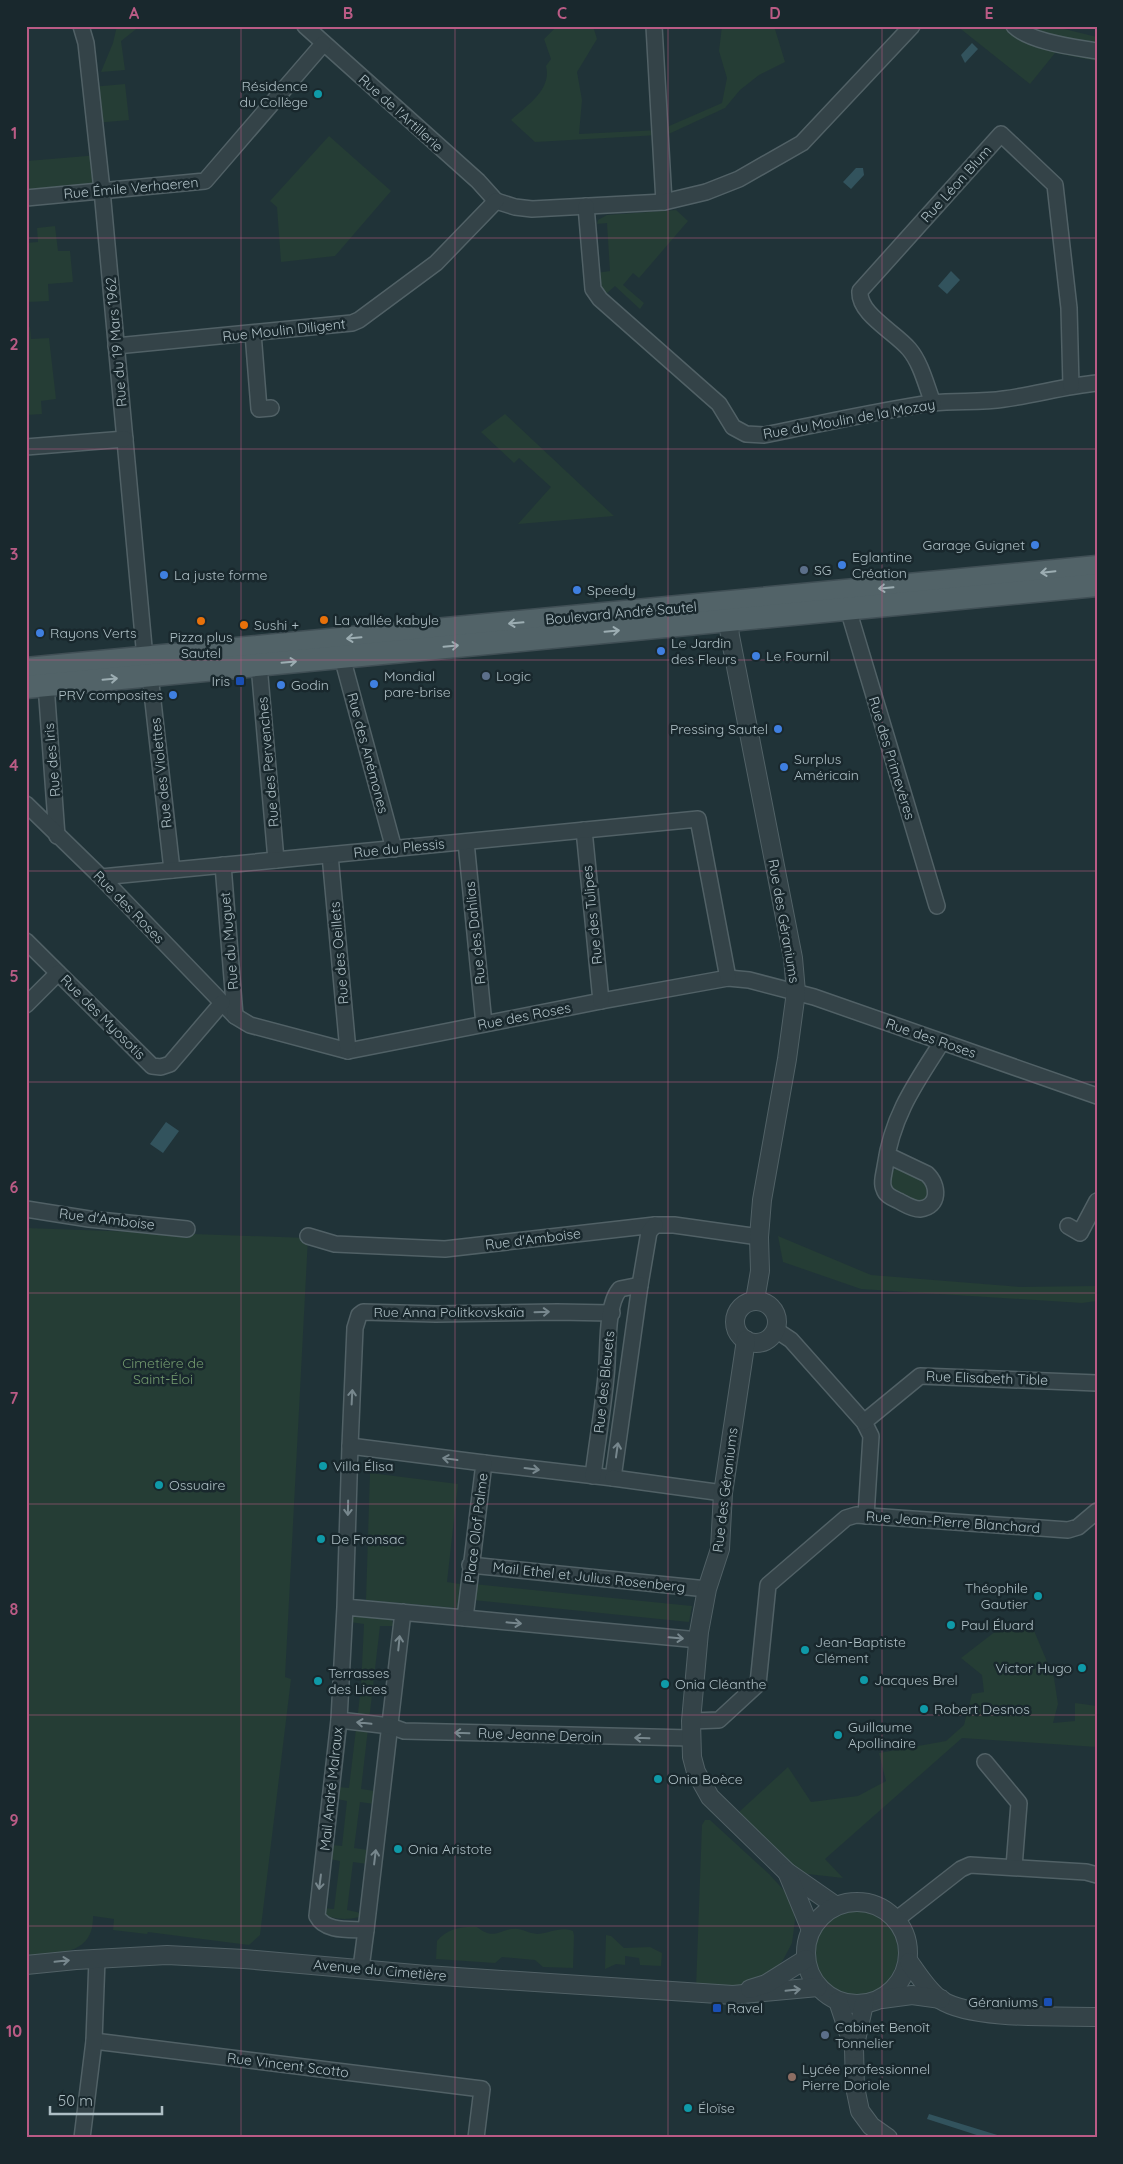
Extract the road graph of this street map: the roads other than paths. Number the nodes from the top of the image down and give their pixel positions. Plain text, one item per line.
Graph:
1 (81, 26) edge
2 (304, 26) edge
3 (654, 26) edge
4 (912, 26) edge
5 (1014, 26) edge
6 (324, 44) junction
7 (1097, 51) edge
8 (102, 190) junction
9 (26, 198) edge
10 (496, 201) junction
11 (664, 202) junction
12 (586, 206) junction
13 (253, 333) junction
14 (116, 346) junction
15 (1097, 382) edge
16 (1071, 386) junction
17 (933, 403) junction
18 (271, 408) dead end
19 (125, 439) junction
20 (26, 446) edge
21 (1097, 567) edge
22 (1097, 585) edge
23 (848, 609) junction
24 (727, 612) junction
25 (342, 657) junction
26 (259, 665) junction
27 (148, 667) junction
28 (26, 669) edge
29 (36, 686) edge
30 (26, 804) edge
31 (584, 830) junction
32 (57, 836) junction
33 (466, 842) junction
34 (394, 849) junction
35 (330, 855) junction
36 (276, 860) junction
37 (223, 865) junction
38 (172, 870) junction
39 (101, 877) junction
40 (937, 906) dead end
41 (26, 941) edge
42 (58, 973) junction
43 (728, 978) junction
44 (796, 992) junction
45 (601, 1001) junction
46 (222, 1003) junction
47 (26, 1005) edge
48 (235, 1016) junction
49 (484, 1024) junction
50 (942, 1042) junction
51 (348, 1052) junction
52 (1097, 1096) edge
53 (887, 1155) dead end
54 (1097, 1201) edge
55 (26, 1209) edge
56 (655, 1225) junction
57 (1068, 1226) dead end
58 (187, 1229) dead end
59 (308, 1236) dead end
60 (759, 1238) junction
61 (640, 1286) junction
62 (755, 1300) junction
63 (612, 1313) junction
64 (776, 1330) junction
65 (746, 1340) junction
66 (1097, 1383) edge
67 (864, 1422) junction
68 (350, 1446) junction
69 (484, 1463) junction
70 (593, 1476) junction
71 (613, 1478) junction
72 (723, 1493) junction
73 (1097, 1511) edge
74 (866, 1516) junction
75 (470, 1565) junction
76 (707, 1588) junction
77 (345, 1607) junction
78 (403, 1612) junction
79 (465, 1618) junction
80 (699, 1640) junction
81 (339, 1720) junction
82 (691, 1721) junction
83 (390, 1726) junction
84 (690, 1738) junction
85 (985, 1762) dead end
86 (1014, 1867) junction
87 (787, 1872) junction
88 (1097, 1875) edge
89 (836, 1906) junction
90 (897, 1919) junction
91 (366, 1930) junction
92 (811, 1930) junction
93 (97, 1959) junction
94 (806, 1959) junction
95 (909, 1962) junction
96 (26, 1965) edge
97 (361, 1968) junction
98 (818, 1986) junction
99 (733, 1995) junction
100 (882, 1999) junction
101 (940, 1999) junction
102 (838, 2001) junction
103 (864, 2004) junction
104 (1097, 2017) edge
105 (94, 2041) junction
106 (854, 2049) junction
107 (82, 2138) edge
108 (476, 2138) edge
109 (888, 2138) edge

1 - 8 street, Rue du 19 Mars 1962
2 - 6 street, Rue de l'Artillerie
3 - 11 street
4 - 11 street
5 - 7 street
6 - 8 street, Rue Émile Verhaeren
6 - 10 street, Rue de l'Artillerie
8 - 9 street, Rue Émile Verhaeren
8 - 14 street, Rue du 19 Mars 1962
10 - 12 street
10 - 13 street, Rue Moulin Diligent
11 - 12 street
12 - 17 street, Rue du Moulin de la Mozay
13 - 14 street, Rue Moulin Diligent
13 - 18 street
14 - 19 street, Rue du 19 Mars 1962
15 - 16 street, Rue du Moulin de la Mozay
16 - 17 street, Rue du Moulin de la Mozay
16 - 17 street, Rue Léon Blum
19 - 20 street
19 - 27 street, Rue du 19 Mars 1962
21 -> 24 main road, Boulevard André Sautel
22 - 23 main road, Boulevard André Sautel
23 - 24 main road, Boulevard André Sautel
23 - 40 street, Rue des Primevères
25 -> 24 main road, Boulevard André Sautel
24 -> 27 main road, Boulevard André Sautel
24 - 44 street, Rue des Géraniums
26 -> 25 main road, Boulevard André Sautel
25 - 34 street, Rue des Anémones
26 - 27 main road, Boulevard André Sautel
26 - 36 street, Rue des Pervenches
27 - 28 main road, Boulevard André Sautel
29 -> 27 main road, Boulevard André Sautel
27 - 38 street, Rue des Violettes
29 - 32 street, Rue des Iris
30 - 32 street, Rue des Roses
31 - 33 street, Rue du Plessis
31 - 43 street, Rue du Plessis
31 - 45 street, Rue des Tulipes
32 - 39 street, Rue des Roses
33 - 34 street, Rue du Plessis
33 - 49 street, Rue des Dahlias
34 - 35 street, Rue du Plessis
35 - 36 street, Rue du Plessis
35 - 51 street, Rue des Oeillets
36 - 37 street, Rue du Plessis
37 - 38 street, Rue du Plessis
37 - 48 street, Rue du Muguet
38 - 39 street, Rue du Plessis
39 - 46 street, Rue des Roses
41 - 42 street, Rue des Myosotis
42 - 46 street, Rue des Myosotis
42 - 47 street
43 - 44 street, Rue des Roses
43 - 45 street, Rue des Roses
44 - 50 street, Rue des Roses
44 - 60 street, Rue des Géraniums
45 - 49 street, Rue des Roses
46 - 48 street, Rue des Roses
48 - 51 street, Rue des Roses
49 - 51 street, Rue des Roses
50 - 52 street, Rue des Roses
50 - 53 street
54 - 57 street
55 - 58 street, Rue d'Amboise
56 - 59 street, Rue d'Amboise
56 - 60 street, Rue d'Amboise
56 - 61 street, Rue des Bleuets
60 - 62 street, Rue des Géraniums
61 - 63 street, Rue des Bleuets
71 -> 61 street, Rue des Bleuets
62 - 64 street
62 - 65 street
68 -> 63 street, Rue Anna Politkovskaïa
63 - 70 street, Rue des Bleuets
64 - 65 street
64 - 67 street
65 - 72 street, Rue des Géraniums
66 - 67 street, Rue Elisabeth Tible
67 - 74 street
69 -> 68 street, Place Olof Palme
68 -> 77 street
69 -> 70 street
69 - 75 street, Place Olof Palme
70 - 71 street
71 - 72 street
72 - 76 street, Rue des Géraniums
73 - 74 street, Rue Jean-Pierre Blanchard
74 - 82 street, Rue Jean-Pierre Blanchard
75 - 76 street, Mail Ethel et Julius Rosenberg
75 - 79 street, Place Olof Palme
76 - 80 street, Rue des Géraniums
77 - 78 street
77 - 81 street, Mail André Malraux
78 - 79 street
83 -> 78 street
79 -> 80 street
80 - 82 street, Rue des Géraniums
83 -> 81 street, Rue Jeanne Deroin
81 -> 91 street, Mail André Malraux
82 - 84 street, Rue des Géraniums
84 -> 83 street, Rue Jeanne Deroin
91 -> 83 street
84 - 87 street, Rue des Géraniums
85 - 86 street
86 - 88 street
86 - 90 street
87 - 89 street, Rue des Géraniums
87 - 92 street, Rue des Géraniums
89 - 90 street
89 - 92 street
90 - 95 street
91 - 97 street
92 - 94 street
96 -> 93 street, Avenue du Cimetière
93 - 97 street, Avenue du Cimetière
93 - 105 street
94 - 98 street
94 - 99 street, Avenue du Cimetière
95 - 100 street
95 - 101 street
97 - 99 street, Avenue du Cimetière
99 -> 98 street, Avenue du Cimetière
98 - 102 street
100 - 101 street
100 - 103 street
101 - 104 street
102 - 103 street
102 - 106 street
103 - 106 street
105 - 107 street
105 - 108 street, Rue Vincent Scotto
106 - 109 street

